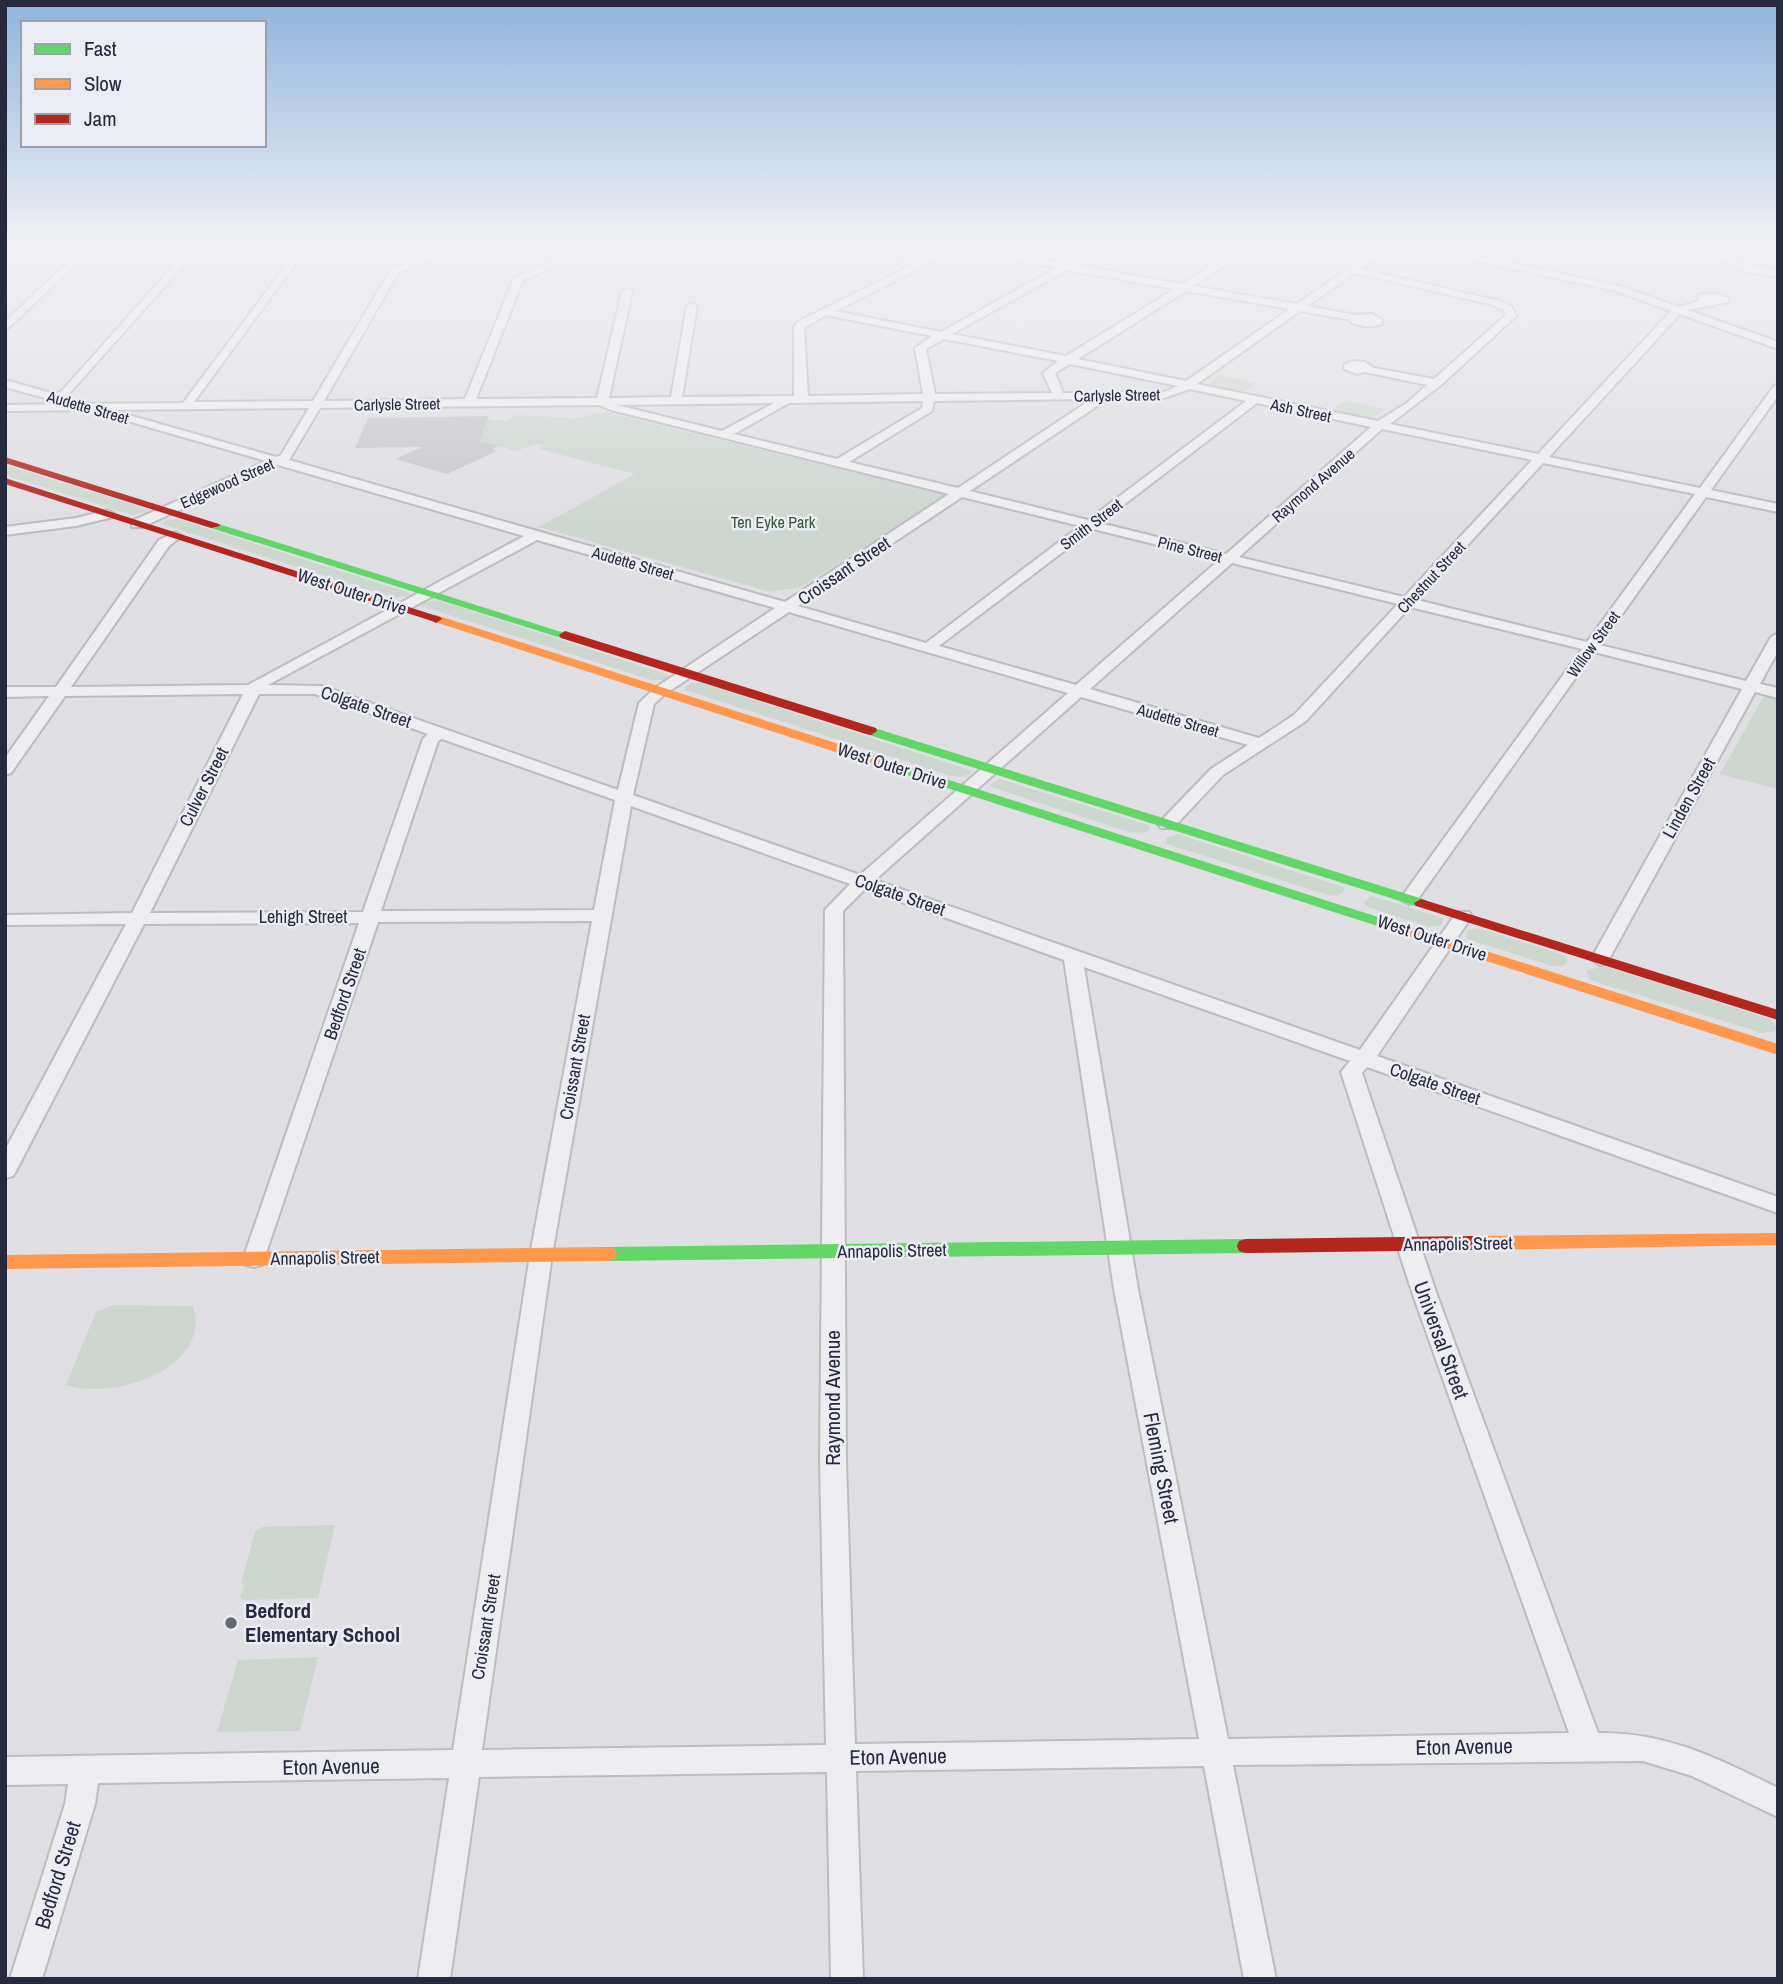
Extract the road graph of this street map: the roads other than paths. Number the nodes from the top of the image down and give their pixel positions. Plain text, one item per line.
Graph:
1 (117, 335) edge
2 (238, 335) edge
3 (357, 335) edge
4 (496, 335) edge
5 (617, 335) edge
6 (687, 335) edge
7 (799, 335) edge
8 (942, 335) joint
9 (1108, 335) edge
10 (1260, 335) edge
11 (1491, 335) edge
12 (1655, 335) edge
13 (1746, 335) edge
14 (1778, 346) edge
15 (1068, 359) junction
16 (1369, 370) dead end
17 (5, 383) edge
18 (1437, 383) junction
19 (1188, 385) junction
20 (1778, 388) edge
21 (1105, 396) junction
22 (1059, 397) junction
23 (56, 398) junction
24 (928, 398) junction
25 (792, 400) junction
26 (1254, 400) junction
27 (676, 401) junction
28 (602, 402) junction
29 (469, 403) junction
30 (316, 405) junction
31 (186, 406) junction
32 (33, 407) junction
33 (91, 407) junction
34 (5, 408) edge
35 (5, 418) edge
36 (1379, 426) junction
37 (724, 434) junction
38 (1539, 459) junction
39 (5, 460) edge
40 (279, 460) junction
41 (841, 462) junction
42 (5, 481) edge
43 (960, 493) junction
44 (1702, 493) junction
45 (1778, 508) edge
46 (166, 510) junction
47 (108, 514) junction
48 (137, 524) junction
49 (1090, 525) junction
50 (5, 531) edge
51 (536, 535) junction
52 (175, 536) junction
53 (1229, 559) junction
54 (428, 593) junction
55 (1408, 601) junction
56 (401, 608) junction
57 (789, 608) junction
58 (1778, 637) edge
59 (928, 648) junction
60 (1590, 648) junction
61 (277, 674) junction
62 (688, 674) junction
63 (1750, 687) junction
64 (254, 689) junction
65 (317, 689) junction
66 (660, 691) junction
67 (1079, 691) junction
68 (5, 692) edge
69 (60, 692) junction
70 (1778, 693) edge
71 (440, 733) junction
72 (1260, 743) junction
73 (991, 769) junction
74 (5, 770) edge
75 (968, 790) junction
76 (624, 798) junction
77 (1167, 824) junction
78 (1146, 847) junction
79 (862, 882) junction
80 (1365, 885) junction
81 (1409, 900) junction
82 (1343, 910) junction
83 (601, 915) junction
84 (1462, 916) junction
85 (371, 917) junction
86 (139, 918) junction
87 (5, 920) edge
88 (1445, 942) junction
89 (1073, 956) junction
90 (1600, 959) junction
91 (1778, 1015) edge
92 (1778, 1050) edge
93 (1363, 1059) junction
94 (5, 1171) edge
95 (1778, 1205) edge
96 (1778, 1239) edge
97 (1408, 1245) junction
98 (1122, 1248) junction
99 (835, 1252) junction
100 (541, 1255) junction
101 (254, 1259) junction
102 (5, 1262) edge
103 (1588, 1746) junction
104 (1215, 1751) junction
105 (842, 1758) junction
106 (465, 1765) junction
107 (85, 1769) junction
108 (5, 1771) edge
109 (1778, 1803) edge
110 (26, 1979) edge
111 (434, 1979) edge
112 (847, 1979) edge
113 (1260, 1979) edge

1 - 23 street
2 - 31 street
3 - 30 street, Edgewood Street
4 - 29 street
5 - 28 street
6 - 27 street
7 - 25 street
8 - 15 street, Ash Street
8 - 24 street
9 - 15 street
10 - 19 street, Carlysle Street
11 - 18 street, Raymond Avenue
12 - 38 street, Chestnut Street
13 - 14 street
15 - 19 street, Ash Street
15 - 22 street
16 - 18 street
17 - 23 street, Audette Street
18 - 36 street, Raymond Avenue
19 - 21 street, Carlysle Street
19 - 26 street, Ash Street
20 - 44 street, Willow Street
21 - 22 street, Carlysle Street
21 - 43 street, Croissant Street
22 - 24 street, Carlysle Street
23 - 32 street
23 - 33 street, Audette Street
24 - 25 street, Carlysle Street
24 - 41 street
25 - 27 street, Carlysle Street
25 - 37 street
26 - 36 street, Ash Street
26 - 49 street, Smith Street
27 - 28 street, Carlysle Street
28 - 29 street, Carlysle Street
28 - 37 street, Pine Street
29 - 30 street, Carlysle Street
30 - 31 street, Carlysle Street
30 - 40 street, Edgewood Street
31 - 33 street, Carlysle Street
32 - 33 street, Carlysle Street
32 - 34 street, Carlysle Street
32 - 35 street
33 - 40 street, Audette Street
36 - 38 street, Ash Street
36 - 53 street, Raymond Avenue
37 - 41 street, Pine Street
38 - 44 street, Ash Street
38 - 55 street, Chestnut Street
39 - 46 main road, West Outer Drive
40 - 46 street, Edgewood Street
40 - 51 street, Audette Street
41 - 43 street, Pine Street
42 - 47 main road, West Outer Drive
43 - 49 street, Pine Street
43 - 57 street, Croissant Street
44 - 45 street, Ash Street
44 - 60 street, Willow Street
46 - 48 street, Edgewood Street
46 - 54 main road, West Outer Drive
47 - 48 main road, West Outer Drive
47 - 50 street
48 - 52 main road, West Outer Drive
49 - 53 street, Pine Street
49 - 59 street, Smith Street
51 - 54 street
51 - 57 street, Audette Street
52 - 56 main road, West Outer Drive
52 - 69 street, Edgewood Street
53 - 55 street, Pine Street
53 - 67 street, Raymond Avenue
54 - 56 street
54 - 62 main road, West Outer Drive
55 - 60 street, Pine Street
55 - 72 street, Chestnut Street
56 - 61 street
56 - 66 main road, West Outer Drive
57 - 59 street, Audette Street
57 - 62 street, Croissant Street
58 - 63 street, Linden Street
59 - 67 street, Audette Street
60 - 63 street, Pine Street
60 - 81 street, Willow Street
61 - 64 street
61 - 65 street
62 - 66 street, Croissant Street
62 - 73 main road, West Outer Drive
63 - 70 street, Pine Street
63 - 90 street, Linden Street
64 - 65 street, Colgate Street
64 - 69 street, Colgate Street
64 - 86 street, Culver Street
65 - 71 street, Colgate Street
66 - 75 main road, West Outer Drive
66 - 76 street, Croissant Street
67 - 72 street, Audette Street
67 - 73 street, Raymond Avenue
68 - 69 street, Colgate Street
69 - 74 street, Edgewood Street
71 - 76 street, Colgate Street
71 - 85 street, Bedford Street
72 - 77 street, Chestnut Street
73 - 75 street, Raymond Avenue
73 - 77 main road, West Outer Drive
75 - 78 main road, West Outer Drive
75 - 79 street, Raymond Avenue
76 - 79 street, Colgate Street
76 - 83 street, Croissant Street
77 - 78 main road
77 - 80 main road, West Outer Drive
78 - 82 main road, West Outer Drive
79 - 89 street, Colgate Street
79 - 99 street, Raymond Avenue
80 - 81 main road, West Outer Drive
80 - 82 main road
81 - 84 main road, West Outer Drive
82 - 88 main road, West Outer Drive
83 - 85 street, Lehigh Street
83 - 100 street, Croissant Street
84 - 88 street, Universal Street
84 - 90 main road, West Outer Drive
85 - 86 street, Lehigh Street
85 - 101 street, Bedford Street
86 - 87 street, Lehigh Street
86 - 94 street, Culver Street
88 - 92 main road, West Outer Drive
88 - 93 street, Universal Street
89 - 93 street, Colgate Street
89 - 98 street, Fleming Street
90 - 91 main road, West Outer Drive
93 - 95 street, Colgate Street
93 - 97 street, Universal Street
96 - 97 main road, Annapolis Street
97 - 98 main road, Annapolis Street
97 - 103 street, Universal Street
98 - 99 main road, Annapolis Street
98 - 104 street, Fleming Street
99 - 100 main road, Annapolis Street
99 - 105 street, Raymond Avenue
100 - 101 main road, Annapolis Street
100 - 106 street, Croissant Street
101 - 102 main road, Annapolis Street
103 - 104 street, Eton Avenue
103 - 109 street, Eton Avenue
104 - 105 street, Eton Avenue
104 - 113 street, Fleming Street
105 - 106 street, Eton Avenue
105 - 112 street, Raymond Avenue
106 - 107 street, Eton Avenue
106 - 111 street, Croissant Street
107 - 108 street, Eton Avenue
107 - 110 street, Bedford Street

